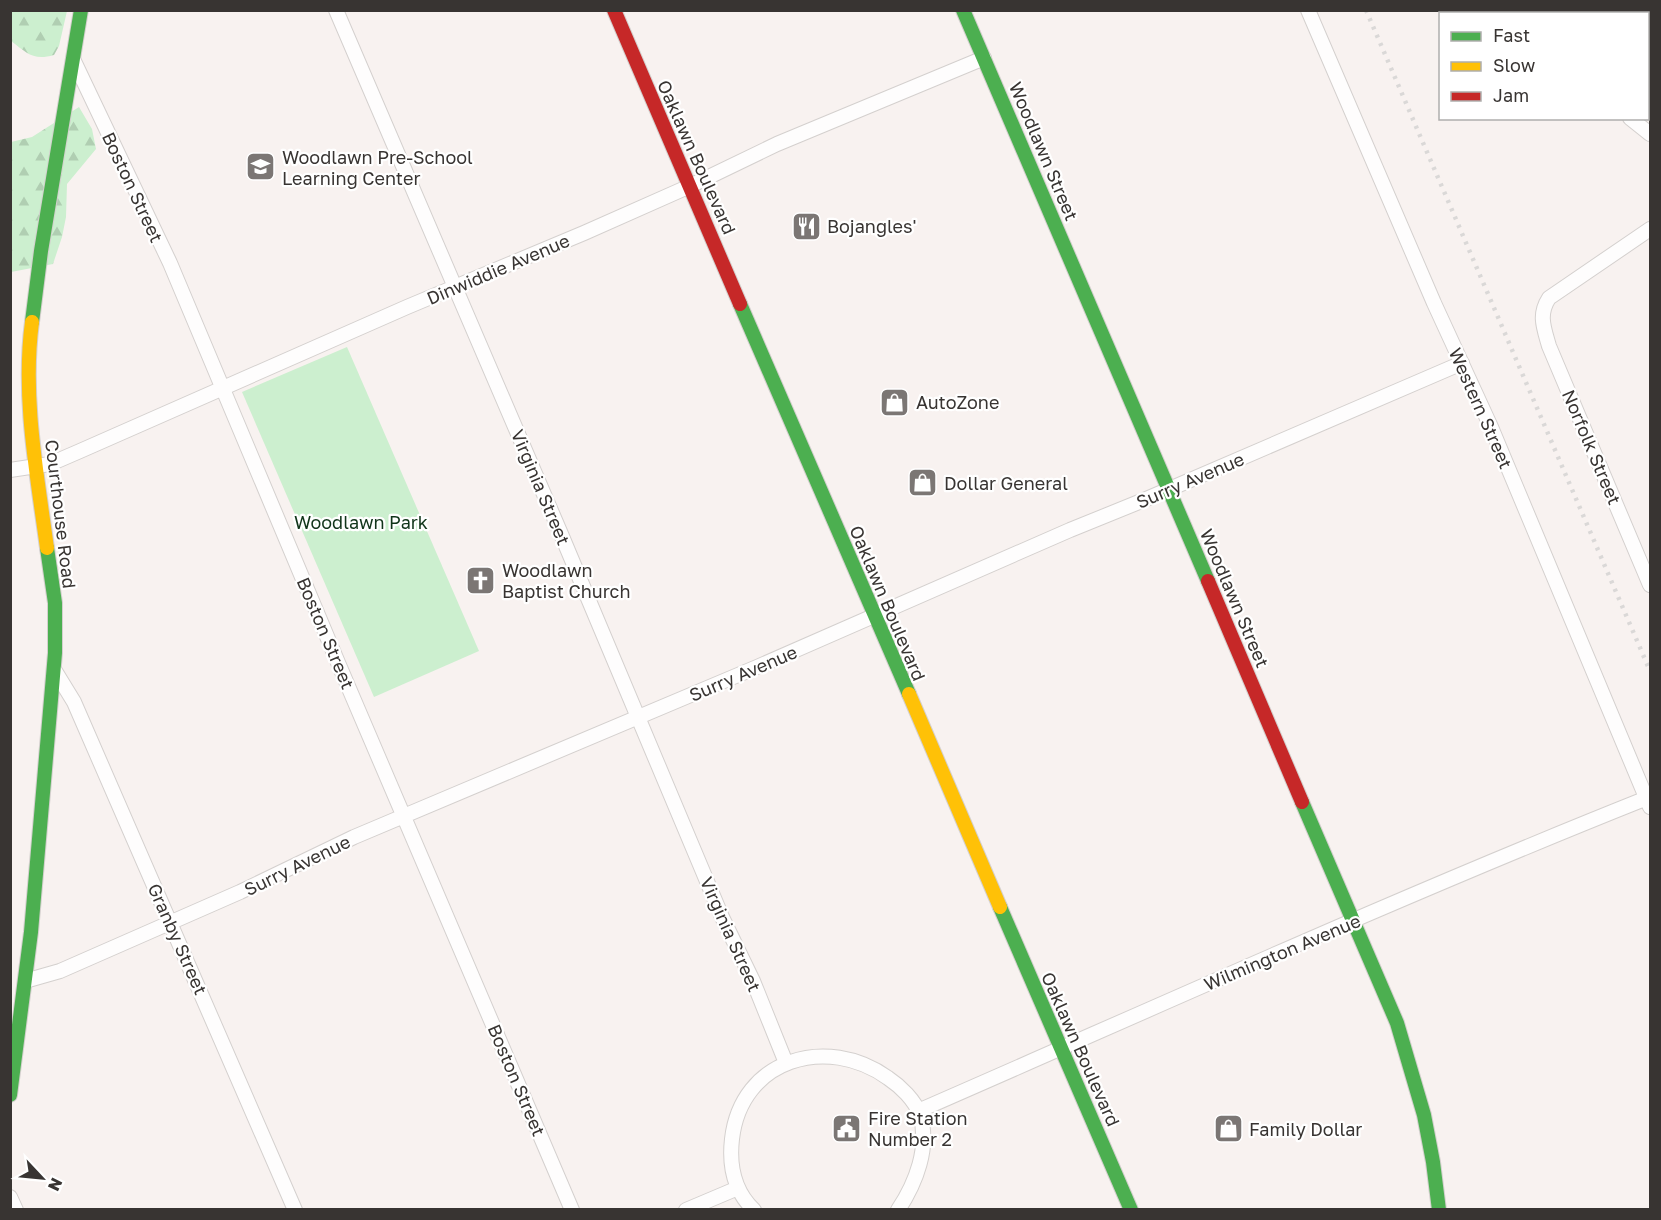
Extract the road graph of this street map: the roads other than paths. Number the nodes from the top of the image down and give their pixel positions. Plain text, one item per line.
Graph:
1 (81, 10) edge
2 (336, 10) edge
3 (614, 10) edge
4 (963, 10) edge
5 (1308, 10) edge
6 (984, 58) junction
7 (73, 59) junction
8 (1632, 120) edge
9 (1650, 134) edge
10 (690, 186) junction
11 (1650, 229) edge
12 (454, 287) junction
13 (1462, 363) junction
14 (222, 388) junction
15 (36, 467) junction
16 (10, 470) edge
17 (1169, 489) junction
18 (1650, 585) edge
19 (874, 616) junction
20 (55, 671) junction
21 (638, 718) junction
22 (1649, 803) edge
23 (404, 816) junction
24 (1355, 921) junction
25 (171, 922) junction
26 (25, 981) junction
27 (1061, 1048) junction
28 (786, 1063) junction
29 (10, 1095) edge
30 (918, 1111) junction
31 (738, 1188) junction
32 (10, 1197) edge
33 (16, 1209) edge
34 (295, 1209) edge
35 (572, 1209) edge
36 (686, 1209) edge
37 (754, 1209) edge
38 (898, 1209) edge
39 (1131, 1209) edge
40 (1439, 1209) edge

1 - 7 main road, Courthouse Road
2 - 12 street, Virginia Street
3 - 10 main road, Oaklawn Boulevard
4 - 6 main road, Woodlawn Street
5 - 13 street, Western Street
6 - 10 street, Dinwiddie Avenue
6 - 17 main road, Woodlawn Street
7 - 14 street, Boston Street
7 - 15 main road, Courthouse Road
8 - 9 street
10 - 12 street, Dinwiddie Avenue
10 - 19 main road, Oaklawn Boulevard
11 - 18 street, Norfolk Street
12 - 14 street, Dinwiddie Avenue
12 - 21 street, Virginia Street
13 - 17 street, Surry Avenue
13 - 22 street, Western Street
14 - 15 street, Dinwiddie Avenue
14 - 23 street, Boston Street
15 - 16 street, Dinwiddie Avenue
15 - 20 main road, Courthouse Road
17 - 19 street, Surry Avenue
17 - 24 main road, Woodlawn Street
19 - 21 street, Surry Avenue
19 - 27 main road, Oaklawn Boulevard
20 - 25 street, Granby Street
20 - 26 main road, Courthouse Road
21 - 23 street, Surry Avenue
21 - 28 street, Virginia Street
22 - 24 street, Wilmington Avenue
23 - 25 street, Surry Avenue
23 - 35 street, Boston Street
24 - 27 street, Wilmington Avenue
24 - 40 main road, Woodlawn Street
25 - 26 street, Surry Avenue
25 - 34 street, Granby Street
26 - 29 main road, Courthouse Road
27 - 30 street, Wilmington Avenue
27 - 39 main road, Oaklawn Boulevard
28 - 30 street
28 - 31 street
30 - 38 street
31 - 36 street
31 - 37 street
32 - 33 street

